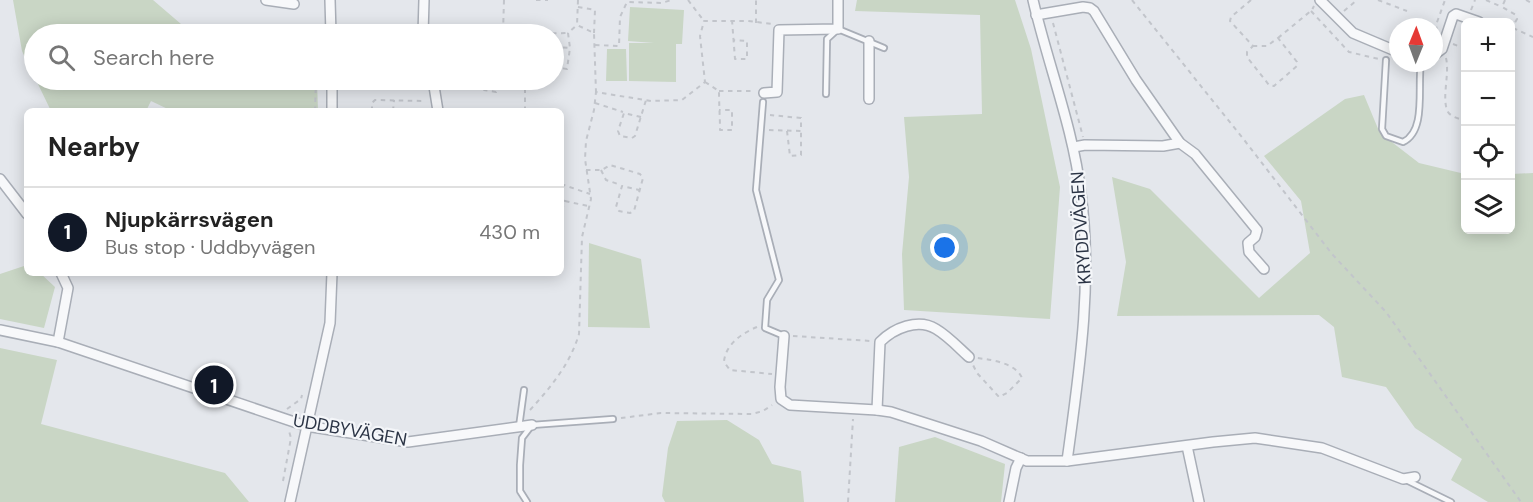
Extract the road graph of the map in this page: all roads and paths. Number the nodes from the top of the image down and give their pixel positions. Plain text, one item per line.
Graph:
1 (266, 0) edge
2 (330, 0) edge
3 (424, 0) edge
4 (504, 0) edge
5 (536, 0) edge
6 (548, 0) edge
7 (578, 0) edge
8 (672, 0) edge
9 (688, 0) edge
10 (756, 0) edge
11 (838, 0) edge
12 (1033, 0) edge
13 (1132, 0) edge
14 (1251, 0) edge
15 (1309, 0) edge
16 (1320, 0) edge
17 (1357, 0) edge
18 (1378, 0) edge
19 (1486, 0) edge
20 (1505, 0) edge
21 (1526, 0) edge
22 (294, 4) dead end
23 (1533, 4) edge
24 (578, 7) junction
25 (1503, 8) junction
26 (1407, 11) dead end
27 (1036, 15) junction
28 (1337, 17) junction
29 (1468, 18) edge
30 (1515, 18) edge
31 (732, 20) junction
32 (704, 21) junction
33 (756, 23) junction
34 (331, 24) edge
35 (423, 24) edge
36 (503, 24) edge
37 (577, 25) junction
38 (838, 29) junction
39 (779, 30) junction
40 (1515, 30) edge
41 (564, 33) edge
42 (568, 33) junction
43 (594, 33) junction
44 (1533, 37) edge
45 (1278, 38) junction
46 (1443, 39) edge
47 (733, 40) junction
48 (869, 41) junction
49 (595, 45) junction
50 (1253, 46) junction
51 (1389, 47) edge
52 (564, 48) edge
53 (570, 48) junction
54 (884, 48) dead end
55 (1443, 57) edge
56 (1386, 60) dead end
57 (564, 69) edge
58 (1420, 72) edge
59 (705, 82) junction
60 (316, 90) edge
61 (332, 90) edge
62 (435, 90) edge
63 (525, 90) edge
64 (719, 90) junction
65 (596, 92) junction
66 (826, 94) dead end
67 (763, 98) junction
68 (869, 99) dead end
69 (394, 100) junction
70 (437, 100) junction
71 (646, 100) junction
72 (595, 103) junction
73 (315, 108) edge
74 (332, 108) edge
75 (372, 108) edge
76 (393, 108) edge
77 (438, 108) edge
78 (525, 108) edge
79 (719, 110) junction
80 (624, 113) junction
81 (762, 114) junction
82 (641, 117) junction
83 (1461, 119) edge
84 (760, 130) junction
85 (787, 130) junction
86 (801, 130) junction
87 (1180, 143) junction
88 (1074, 147) junction
89 (586, 170) junction
90 (601, 170) junction
91 (0, 178) edge
92 (564, 185) edge
93 (622, 186) junction
94 (639, 190) junction
95 (590, 194) junction
96 (564, 200) edge
97 (589, 206) junction
98 (24, 210) edge
99 (1264, 269) dead end
100 (62, 276) edge
101 (332, 276) edge
102 (765, 328) junction
103 (0, 330) edge
104 (784, 336) junction
105 (58, 342) junction
106 (880, 342) junction
107 (969, 357) junction
108 (780, 374) junction
109 (305, 387) dead end
110 (524, 390) dead end
111 (781, 399) junction
112 (854, 410) junction
113 (877, 410) junction
114 (284, 418) junction
115 (613, 419) joint
116 (532, 425) junction
117 (306, 426) junction
118 (519, 427) junction
119 (1187, 446) junction
120 (1021, 458) junction
121 (1067, 461) junction
122 (1415, 477) dead end
123 (1403, 479) junction
124 (282, 485) dead end
125 (290, 502) edge
126 (526, 502) edge
127 (848, 502) edge
128 (1009, 502) edge
129 (1199, 502) edge
130 (1451, 502) edge
131 (1521, 502) edge

1 - 22 street
2 - 34 street
3 - 35 street
4 - 36 path
5 - 6 path
7 - 24 path
8 - 49 path
9 - 32 path
10 - 33 path
11 - 38 street
12 - 27 street, KRYDDVÄGEN
13 - 131 path
14 - 50 path
15 - 45 path
16 - 28 street
17 - 28 path
18 - 26 path
19 - 25 path
20 - 25 path
21 - 23 path
24 - 37 path
24 - 43 path
25 - 30 path
27 - 87 street
27 - 88 street, KRYDDVÄGEN
28 - 51 street
29 - 46 street
31 - 32 path
31 - 33 path
31 - 47 path
32 - 59 path
33 - 39 path
37 - 42 path
37 - 43 path
38 - 39 street
38 - 48 lane
38 - 66 lane
39 - 67 street
40 - 44 path
41 - 42 path
42 - 53 path
43 - 49 path
45 - 50 path
45 - 50 path
47 - 47 path
48 - 54 lane
48 - 68 street
49 - 65 path
52 - 53 path
53 - 57 path
55 - 83 path
56 - 58 lane
59 - 64 path
59 - 71 path
60 - 73 path
61 - 74 street
62 - 70 street
63 - 78 path
64 - 67 path
64 - 79 path
65 - 71 path
65 - 72 path
67 - 81 lane
69 - 70 path
69 - 75 path
69 - 76 path
70 - 77 street
71 - 82 path
72 - 80 path
72 - 89 path
79 - 79 path
80 - 82 path
80 - 82 path
81 - 84 lane
81 - 86 path
84 - 85 path
84 - 102 lane
85 - 86 path
85 - 86 path
87 - 88 street
87 - 99 street
88 - 121 street, KRYDDVÄGEN
89 - 90 path
89 - 95 path
90 - 93 path
90 - 94 path
91 - 98 street
92 - 95 path
93 - 94 path
93 - 94 path
95 - 97 path
96 - 97 path
97 - 116 path
100 - 105 street
101 - 117 street
102 - 104 lane
102 - 108 path
103 - 105 street, UDDBYVÄGEN
104 - 106 path
104 - 108 street
105 - 114 street, UDDBYVÄGEN
106 - 107 street
106 - 113 street
107 - 107 path
108 - 111 street
109 - 114 path
110 - 118 lane
111 - 112 street
111 - 115 path
112 - 113 street
112 - 127 path
113 - 120 street
114 - 117 street, UDDBYVÄGEN
114 - 124 path
115 - 116 lane, UDDBYVÄGEN
116 - 118 street, UDDBYVÄGEN
116 - 126 lane
117 - 118 street, UDDBYVÄGEN
117 - 125 street
119 - 121 street
119 - 123 street
119 - 129 street
120 - 121 street
120 - 128 street
122 - 123 street
123 - 130 lane

